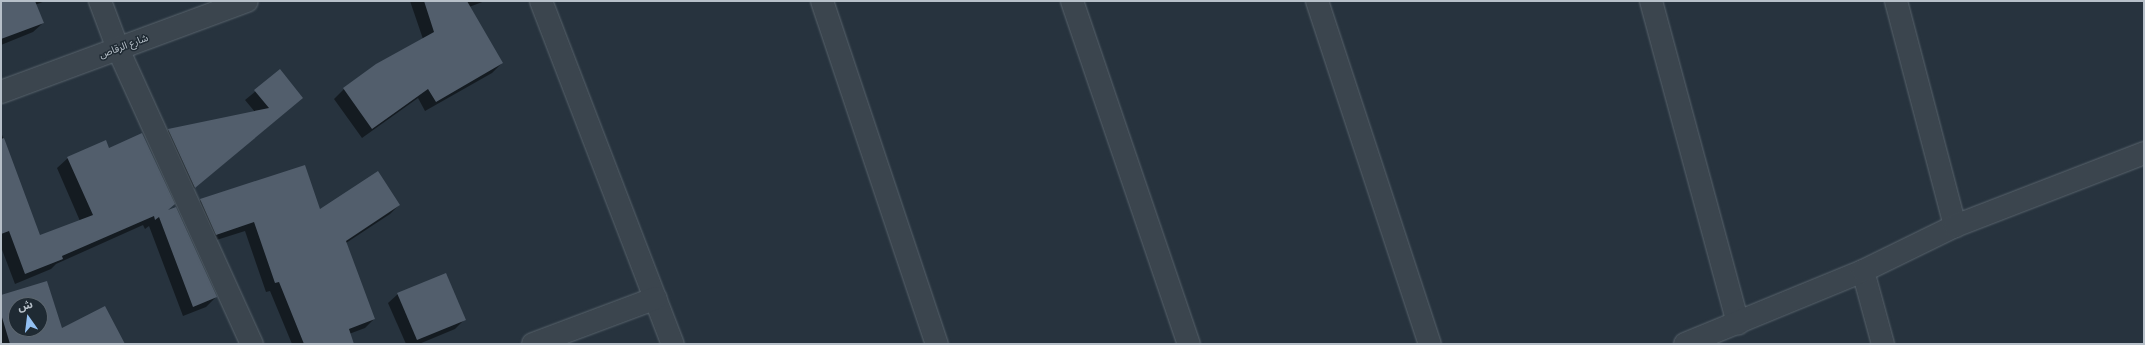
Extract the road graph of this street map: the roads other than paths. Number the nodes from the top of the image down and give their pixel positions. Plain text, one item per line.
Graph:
1 (100, 1) edge
2 (247, 1) edge
3 (541, 1) edge
4 (822, 1) edge
5 (1072, 1) edge
6 (1318, 1) edge
7 (1651, 1) edge
8 (1896, 1) edge
9 (118, 49) junction
10 (1, 92) edge
11 (2144, 153) edge
12 (1955, 226) junction
13 (1863, 271) junction
14 (656, 298) junction
15 (1738, 323) junction
16 (252, 344) edge
17 (532, 344) edge
18 (673, 344) edge
19 (936, 344) edge
20 (1189, 344) edge
21 (1430, 344) edge
22 (1685, 344) edge
23 (1883, 344) edge

1 - 9 street
2 - 9 street, شارع الرقاص
3 - 14 street
4 - 19 street
5 - 20 street
6 - 21 street
7 - 15 street
8 - 12 street
9 - 10 street, شارع الرقاص
9 - 16 street
11 - 12 street
12 - 13 street
13 - 15 street
13 - 23 street
14 - 17 street
14 - 18 street
15 - 22 street

